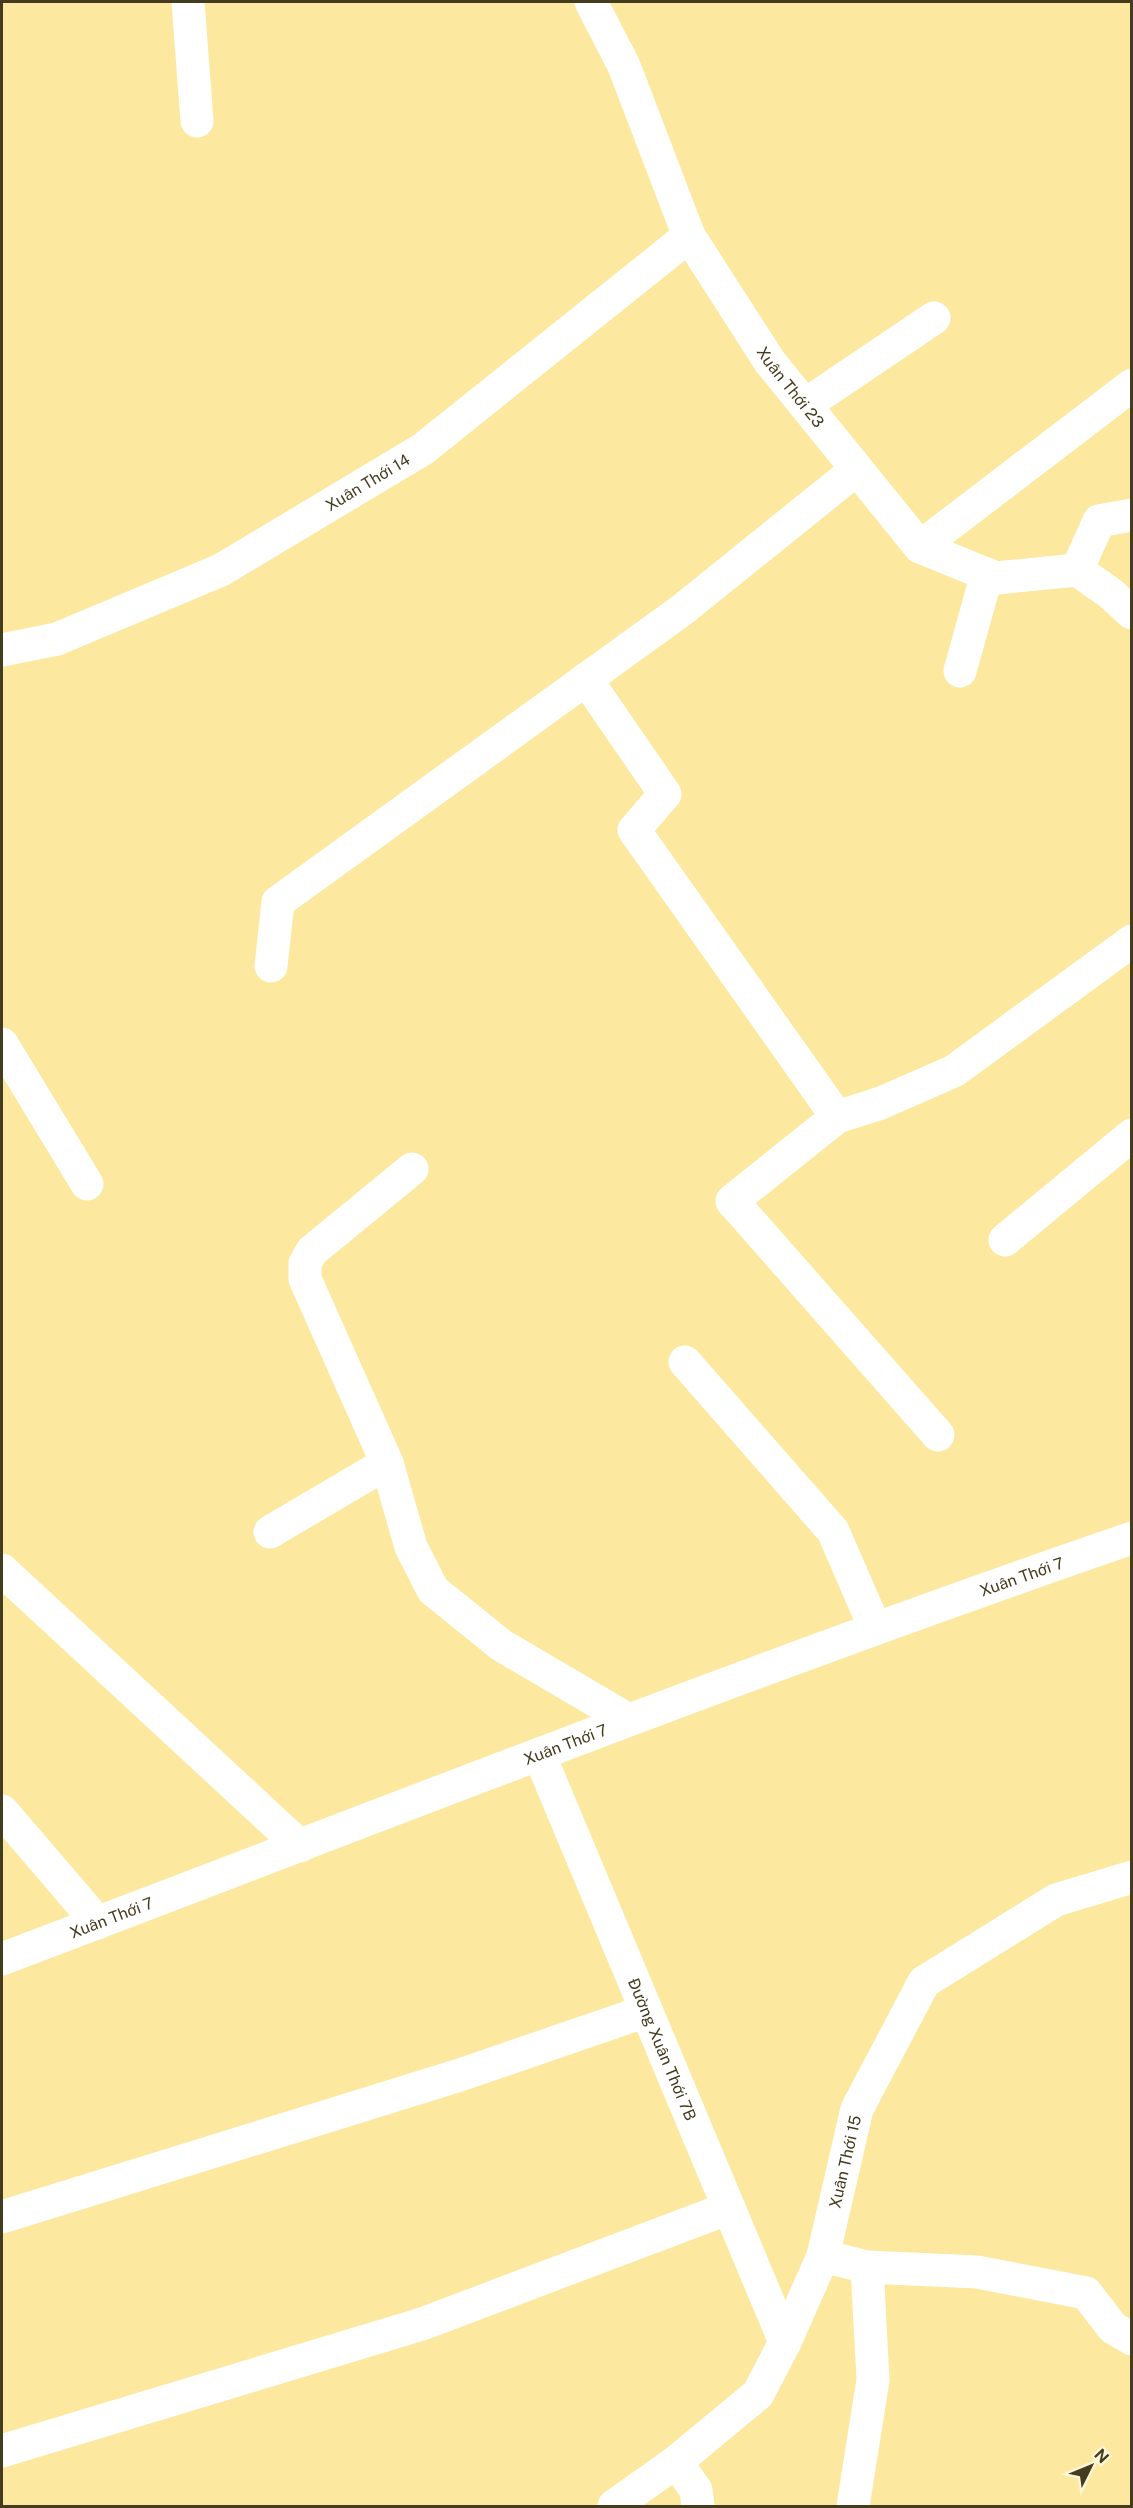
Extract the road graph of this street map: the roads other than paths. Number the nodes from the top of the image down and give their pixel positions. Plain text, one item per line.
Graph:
1 (188, 2) edge
2 (591, 2) edge
3 (197, 122) dead end
4 (689, 236) junction
5 (934, 318) dead end
6 (1131, 385) edge
7 (806, 405) junction
8 (857, 469) junction
9 (1131, 515) edge
10 (920, 547) junction
11 (1077, 570) junction
12 (987, 574) junction
13 (1131, 613) edge
14 (2, 650) edge
15 (960, 671) dead end
16 (586, 679) junction
17 (1131, 941) edge
18 (271, 966) dead end
19 (2, 1044) edge
20 (837, 1117) junction
21 (1131, 1135) edge
22 (412, 1169) dead end
23 (87, 1184) dead end
24 (1005, 1240) dead end
25 (685, 1362) dead end
26 (938, 1435) dead end
27 (387, 1463) junction
28 (270, 1532) dead end
29 (1131, 1538) edge
30 (2, 1570) edge
31 (875, 1628) junction
32 (627, 1719) junction
33 (539, 1754) junction
34 (2, 1811) edge
35 (300, 1846) junction
36 (1131, 1878) edge
37 (98, 1923) junction
38 (2, 1959) edge
39 (646, 2011) junction
40 (729, 2208) junction
41 (2, 2217) edge
42 (823, 2256) junction
43 (867, 2267) junction
44 (1131, 2339) edge
45 (785, 2342) junction
46 (2, 2451) edge
47 (676, 2462) junction
48 (614, 2506) edge
49 (698, 2506) edge
50 (853, 2506) edge

1 - 3 street
2 - 4 street, Xuân Thới 23
4 - 7 street, Xuân Thới 23
4 - 14 street, Xuân Thới 14
5 - 7 street
6 - 10 street
7 - 8 street, Xuân Thới 23
8 - 10 street, Xuân Thới 23
8 - 16 street
9 - 11 street
10 - 12 street, Xuân Thới 23
11 - 12 street, Xuân Thới 23
11 - 13 street
12 - 15 street
16 - 18 street
16 - 20 street
17 - 20 street
19 - 23 street
20 - 26 street
21 - 24 street
22 - 27 street
25 - 31 street
27 - 28 street
27 - 32 street
29 - 31 street, Xuân Thới 7
30 - 35 street
31 - 32 street, Xuân Thới 7
32 - 33 street, Xuân Thới 7
33 - 35 street, Xuân Thới 7
33 - 39 street, Đường Xuân Thới 7B
34 - 37 street
35 - 37 street, Xuân Thới 7
36 - 42 street, Xuân Thới 15
37 - 38 street, Xuân Thới 7
39 - 40 street, Đường Xuân Thới 7B
39 - 41 street
40 - 45 street, Đường Xuân Thới 7B
40 - 46 street
42 - 43 street
42 - 45 street, Xuân Thới 15
43 - 44 street
43 - 50 street
45 - 47 street, Xuân Thới 15
47 - 48 street, Xuân Thới 15
47 - 49 street

